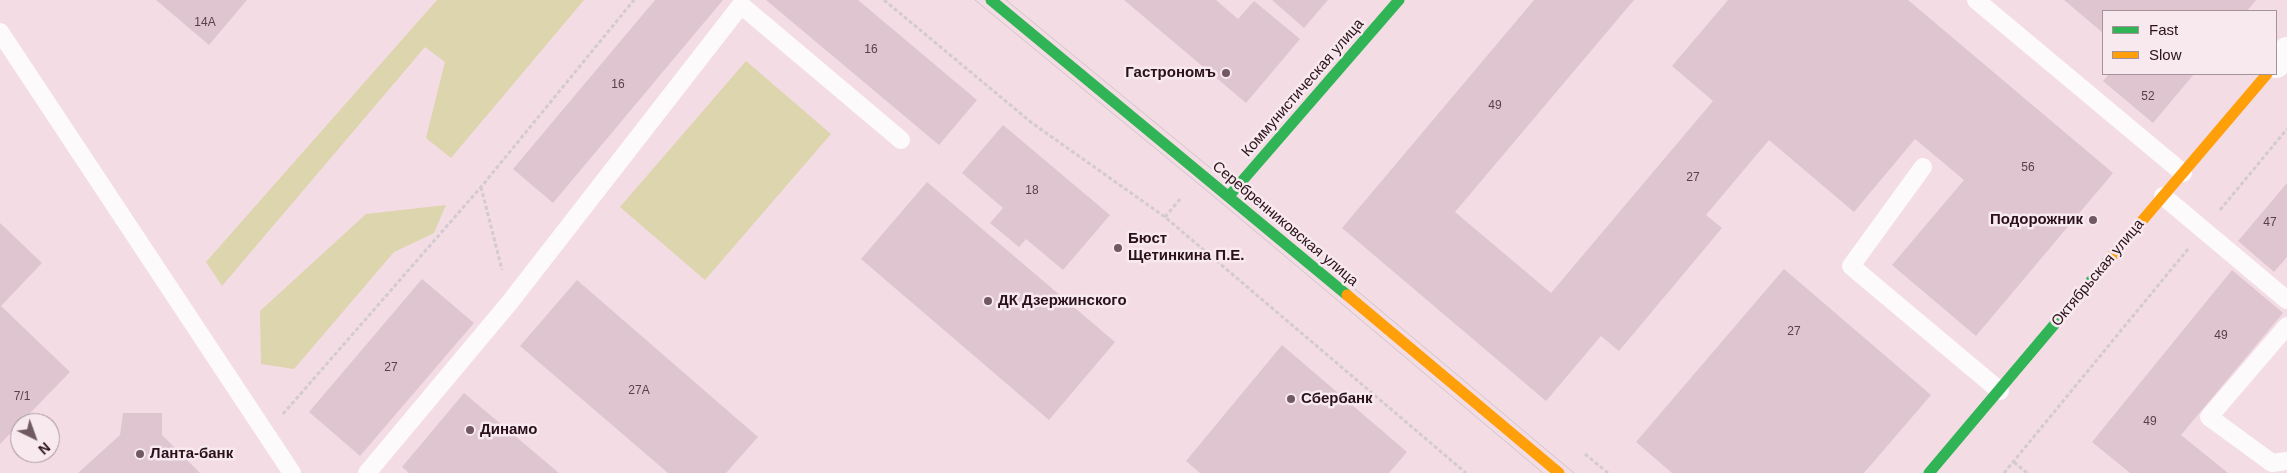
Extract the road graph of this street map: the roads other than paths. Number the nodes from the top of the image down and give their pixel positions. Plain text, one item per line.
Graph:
1 (990, 0) edge
2 (1399, 0) edge
3 (1976, 0) edge
4 (0, 32) edge
5 (2287, 51) edge
6 (2277, 63) edge
7 (2266, 75) edge
8 (901, 140) dead end
9 (1923, 167) dead end
10 (2183, 173) junction
11 (1229, 196) junction
12 (2163, 196) junction
13 (2287, 300) edge
14 (2287, 326) edge
15 (2000, 391) junction
16 (2287, 461) edge
17 (292, 473) edge
18 (367, 473) edge
19 (1559, 473) edge
20 (1929, 473) edge

1 - 11 street, Серебренниковская улица
2 - 11 street, Коммунистическая улица
3 - 10 lane
4 - 17 lane
5 - 6 street
7 - 10 street, Октябрьская улица
8 - 18 lane
9 - 15 lane
10 - 12 street, Октябрьская улица
11 - 19 street, Серебренниковская улица
12 - 13 lane
12 - 15 street, Октябрьская улица
14 - 16 lane
15 - 20 street, Октябрьская улица

